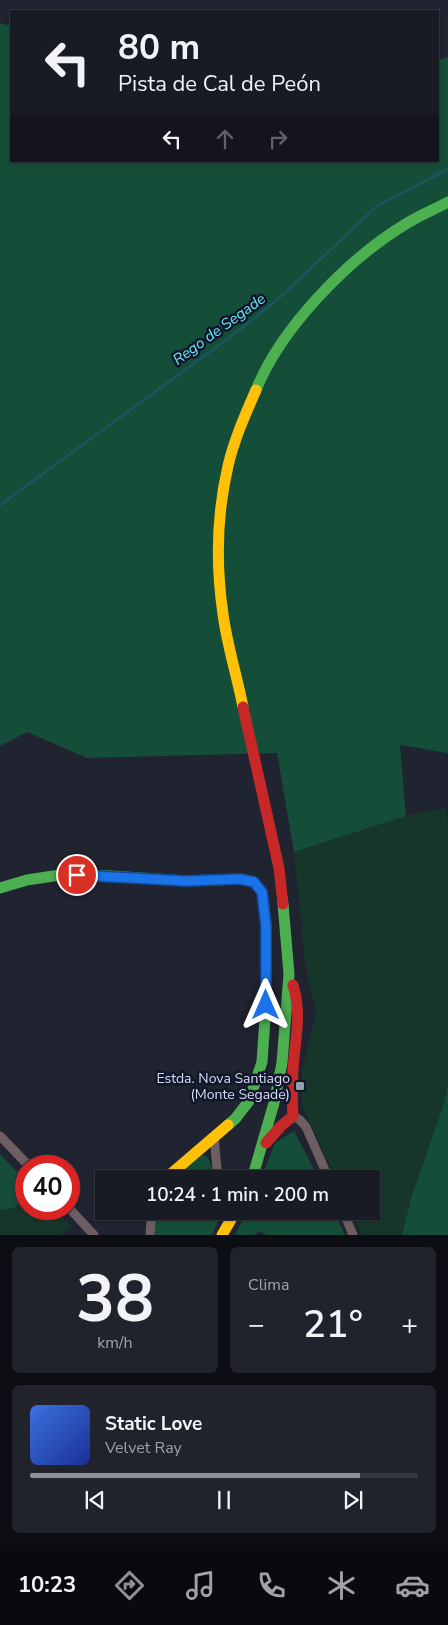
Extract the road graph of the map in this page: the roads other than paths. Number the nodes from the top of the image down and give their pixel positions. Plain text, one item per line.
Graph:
1 (448, 202) edge
2 (0, 888) edge
3 (266, 926) junction
4 (285, 926) junction
5 (288, 974) junction
6 (262, 1062) junction
7 (282, 1063) junction
8 (293, 1116) junction
9 (0, 1136) edge
10 (214, 1137) junction
11 (262, 1148) junction
12 (18, 1155) edge
13 (176, 1170) edge
14 (218, 1170) edge
15 (255, 1170) edge
16 (325, 1170) edge
17 (80, 1220) edge
18 (152, 1220) edge
19 (231, 1220) edge
20 (347, 1220) edge
21 (94, 1235) edge
22 (150, 1235) edge
23 (222, 1235) edge
24 (353, 1235) edge

1 - 4 main road
2 - 3 main road
3 - 4 street
3 - 6 main road
4 - 5 main road
5 - 7 main road
5 - 8 main road
6 - 7 street
6 - 10 main road
7 - 11 main road
8 - 11 main road
8 - 16 street
9 - 12 street
10 - 13 main road
10 - 14 street
11 - 15 main road
17 - 21 street
18 - 22 street
19 - 23 main road
20 - 24 street

